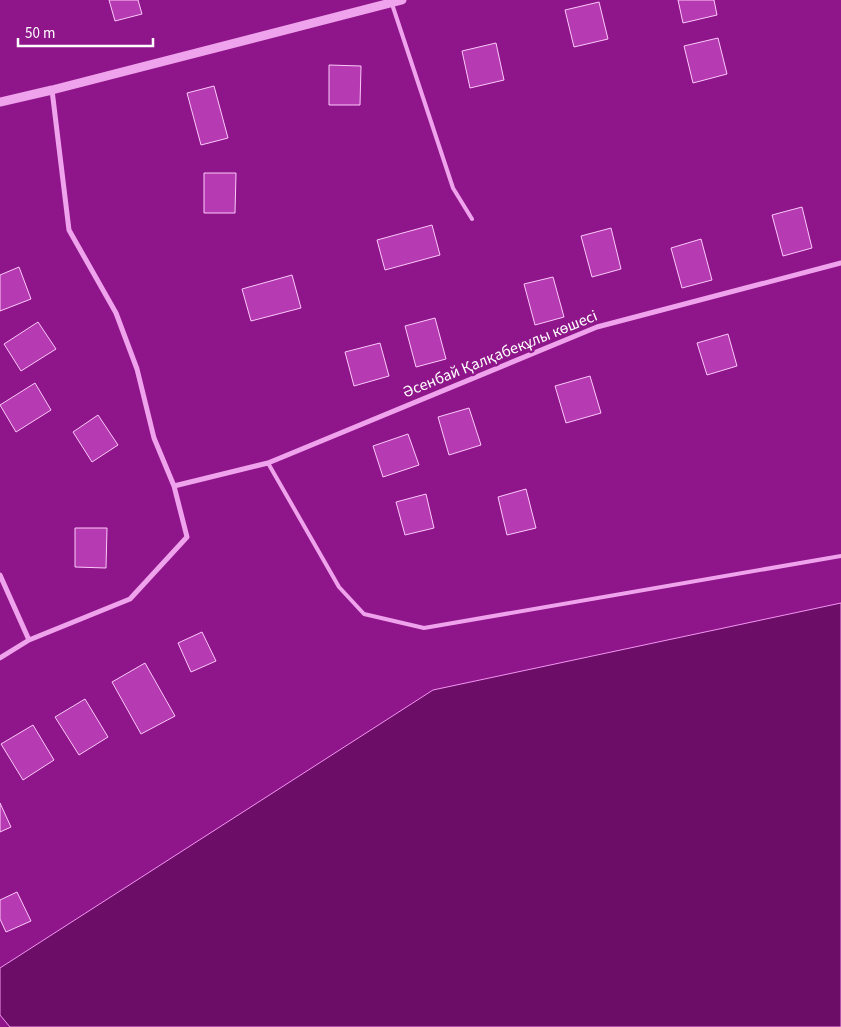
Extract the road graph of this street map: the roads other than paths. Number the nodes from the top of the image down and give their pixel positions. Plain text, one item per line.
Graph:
1 (402, 0) edge
2 (392, 4) junction
3 (52, 90) junction
4 (0, 102) edge
5 (472, 219) dead end
6 (841, 263) edge
7 (268, 462) junction
8 (174, 486) junction
9 (841, 556) edge
10 (0, 575) edge
11 (30, 640) junction
12 (0, 658) edge

1 - 2 street
2 - 3 street
2 - 5 lane
3 - 4 street
3 - 8 street
6 - 7 street, Әсенбай Қалқабекұлы көшесі
7 - 8 street, Әсенбай Қалқабекұлы көшесі
7 - 9 lane
8 - 11 street
10 - 11 street
11 - 12 street

